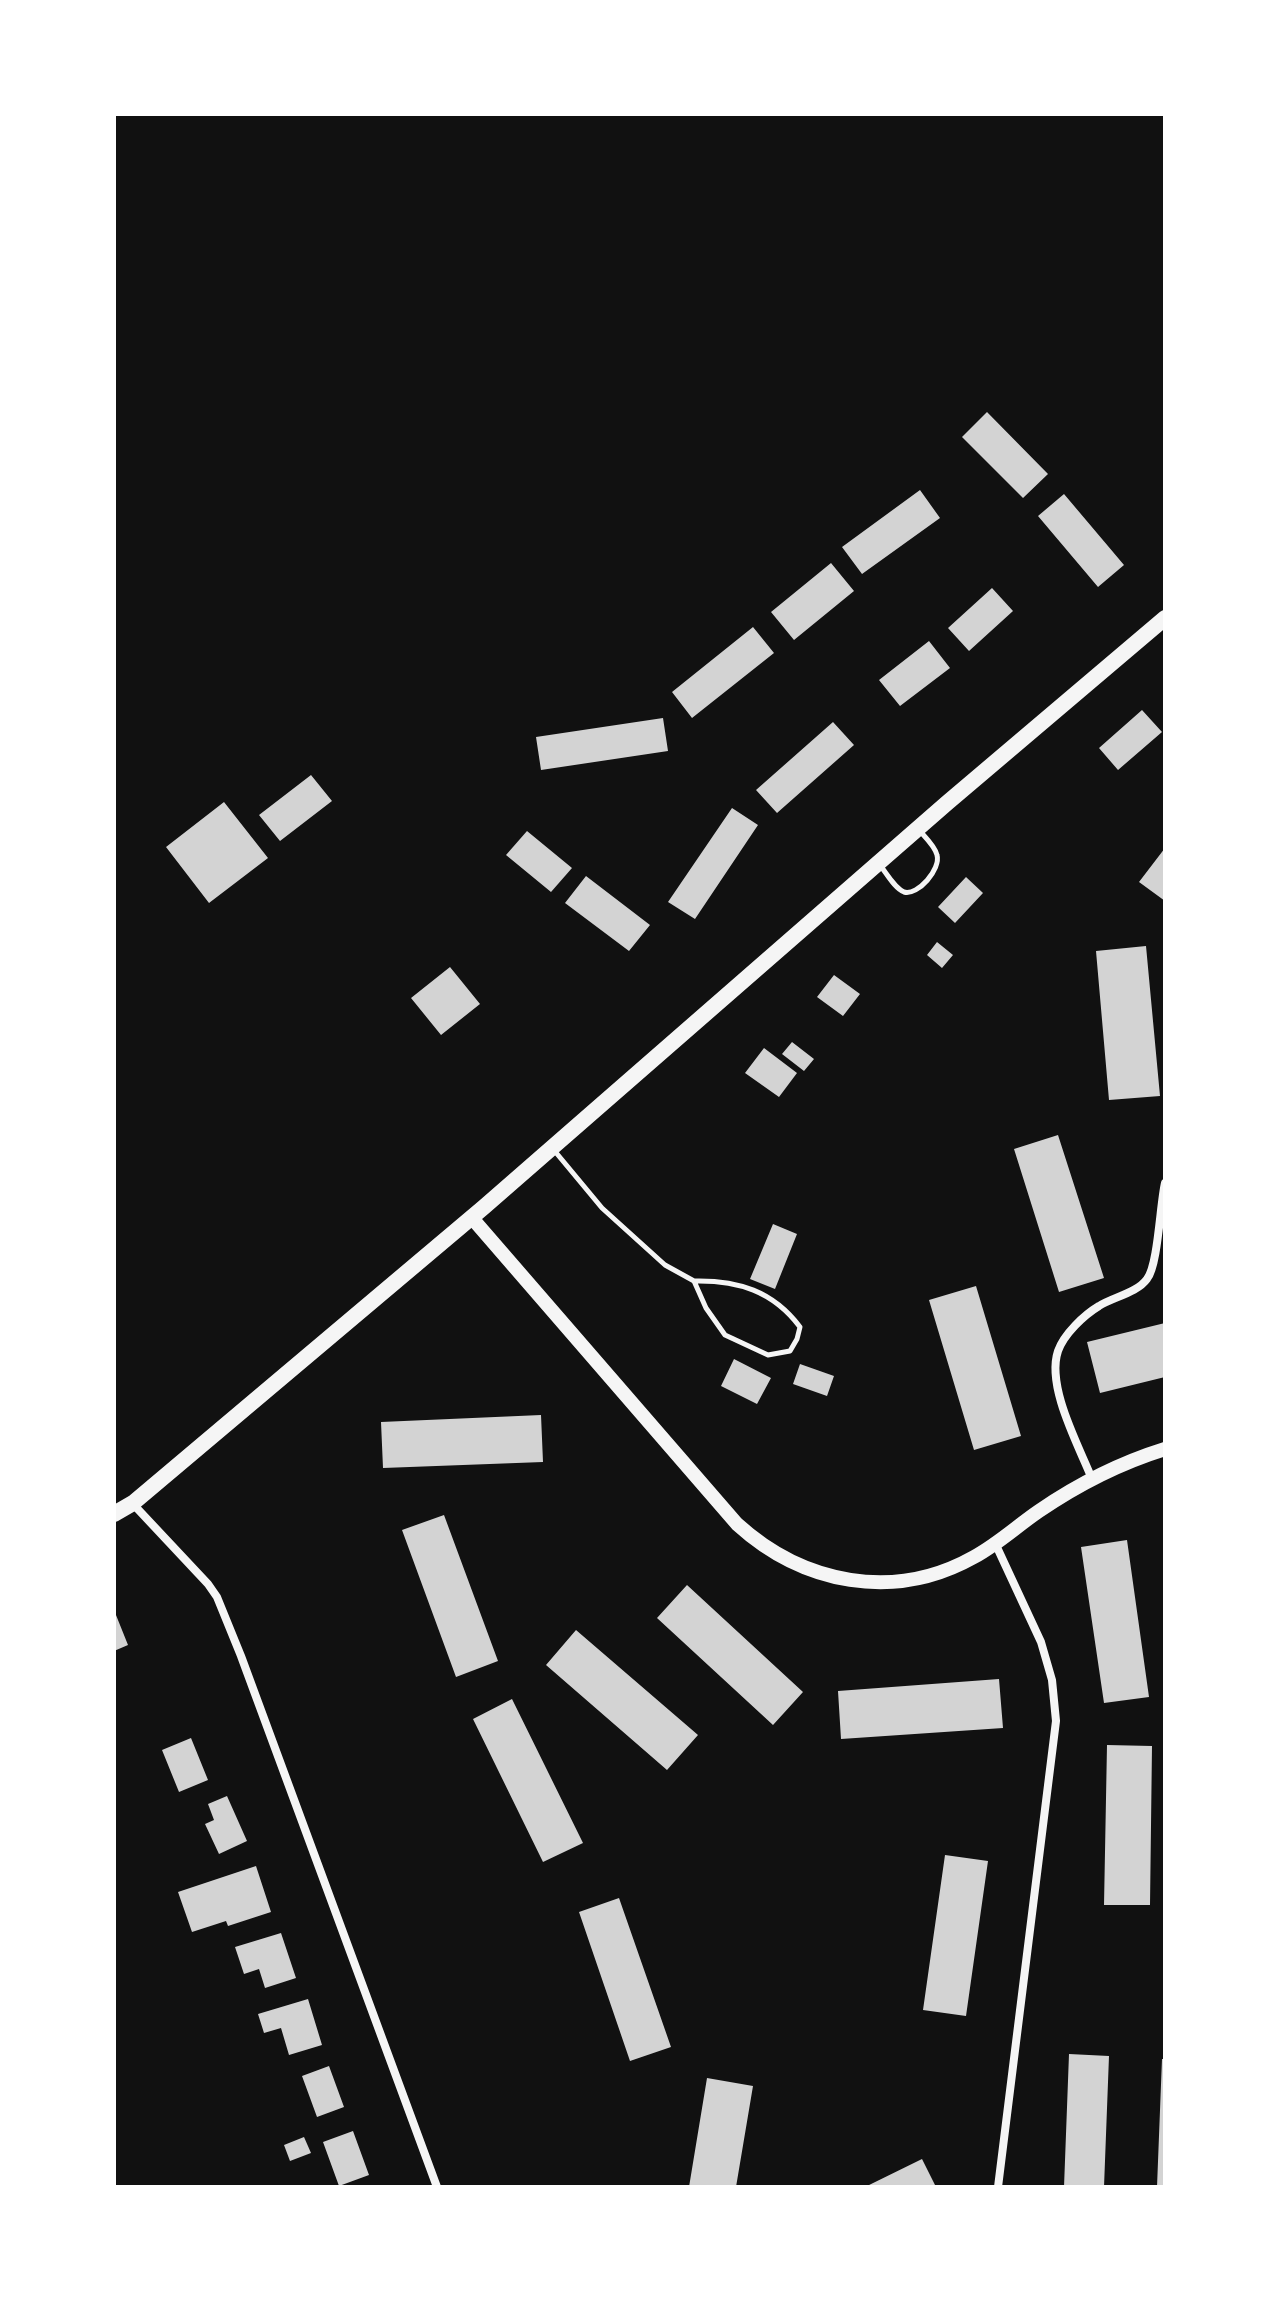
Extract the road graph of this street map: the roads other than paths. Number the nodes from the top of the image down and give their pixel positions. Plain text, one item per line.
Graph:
1 (1165, 618) edge
2 (918, 829) junction
3 (878, 863) junction
4 (553, 1148) junction
5 (1165, 1183) edge
6 (472, 1218) junction
7 (694, 1281) junction
8 (1165, 1449) edge
9 (1092, 1479) junction
10 (133, 1503) junction
11 (114, 1514) edge
12 (995, 1543) junction
13 (437, 2187) edge
14 (998, 2187) edge

1 - 2 main road
2 - 3 main road
2 - 3 lane
3 - 4 main road
4 - 6 main road
4 - 7 lane
5 - 9 street
6 - 10 main road
6 - 12 street
7 - 7 lane
8 - 9 street
9 - 12 street
10 - 11 main road
10 - 13 street
12 - 14 street

